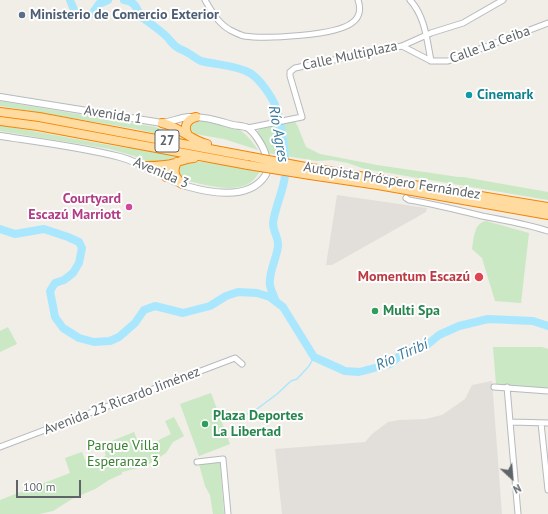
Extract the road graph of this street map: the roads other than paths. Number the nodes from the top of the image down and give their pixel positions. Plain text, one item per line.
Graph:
1 (205, 0) edge
2 (358, 0) edge
3 (410, 0) edge
4 (503, 0) edge
5 (548, 23) edge
6 (426, 36) junction
7 (402, 46) junction
8 (431, 61) junction
9 (0, 96) edge
10 (0, 112) edge
11 (196, 117) junction
12 (0, 121) edge
13 (162, 123) junction
14 (262, 126) junction
15 (248, 128) junction
16 (188, 135) junction
17 (0, 136) edge
18 (256, 137) junction
19 (248, 159) junction
20 (177, 162) junction
21 (238, 163) junction
22 (146, 166) junction
23 (310, 171) junction
24 (166, 177) junction
25 (182, 184) junction
26 (406, 198) dead end
27 (548, 206) edge
28 (548, 216) edge
29 (548, 231) edge
30 (242, 364) dead end
31 (494, 387) dead end
32 (507, 387) junction
33 (548, 391) edge
34 (510, 422) junction
35 (541, 423) junction
36 (548, 423) edge
37 (0, 447) edge
38 (196, 462) dead end
39 (548, 490) edge
40 (228, 514) edge
41 (518, 514) edge

1 - 2 street
3 - 6 street, Calle La Ceiba
4 - 6 street, Calle Multiplaza
5 - 8 street, Calle La Ceiba
6 - 7 street, Calle Multiplaza
6 - 8 street, Calle La Ceiba
7 - 8 street, Calle La Ceiba
7 - 14 street, Calle Multiplaza
9 - 13 street, Avenida 1
10 - 19 highway, Autopista Próspero Fernández / 27
11 - 13 street, Avenida 1
11 - 15 street, Avenida 1
11 - 16 highway
12 - 21 highway, Autopista Próspero Fernández / 27
13 - 16 highway
14 - 15 street, Calle Multiplaza
14 - 18 street
15 - 18 street, Avenida 3
16 - 19 highway
17 - 22 street, Avenida 3
18 - 25 street, Avenida 3
19 - 21 highway, Autopista Próspero Fernández / 27
19 - 23 highway, Autopista Próspero Fernández / 27, bridge
20 - 21 highway
20 - 22 highway
20 - 24 highway
20 - 25 highway
22 - 24 street, Avenida 3
23 - 27 highway, Autopista Próspero Fernández / 27
23 - 28 highway, Autopista Próspero Fernández / 27
24 - 25 street, Avenida 3
26 - 29 street
30 - 37 street, Avenida 23 Ricardo Jiménez
31 - 32 street
32 - 33 street
32 - 34 street
34 - 35 street
34 - 41 street
35 - 36 street
35 - 39 street
38 - 40 street

